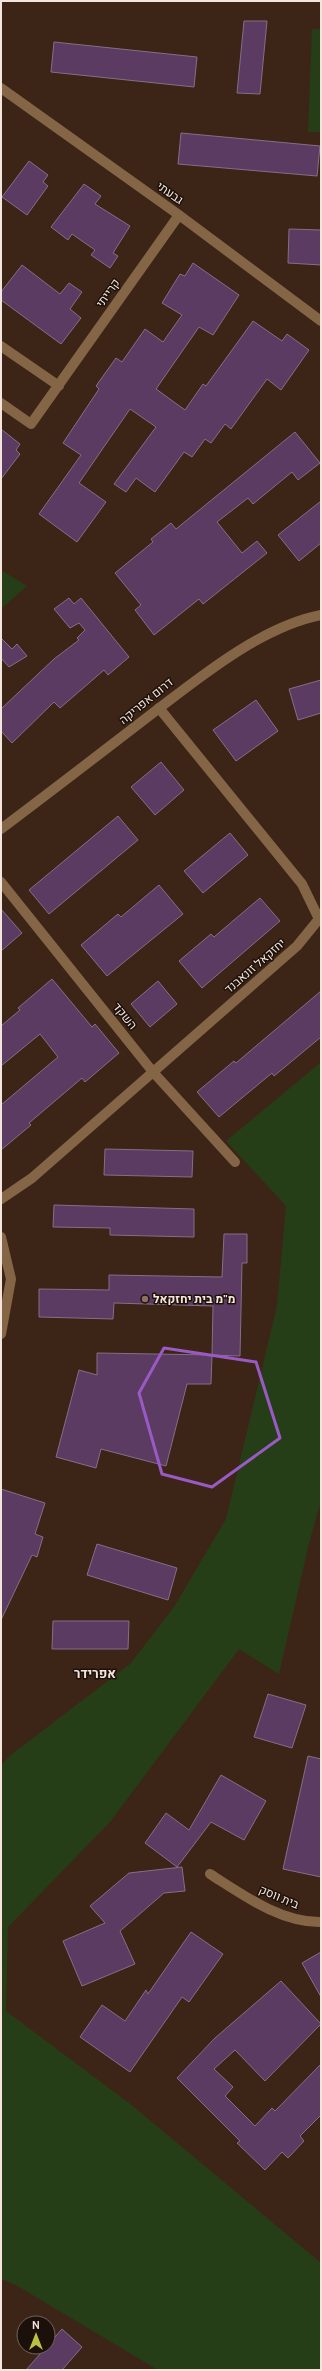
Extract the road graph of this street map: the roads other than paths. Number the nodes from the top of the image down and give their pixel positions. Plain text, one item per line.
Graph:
1 (1, 88) edge
2 (179, 215) junction
3 (321, 321) edge
4 (1, 346) edge
5 (59, 386) junction
6 (1, 403) edge
7 (321, 614) edge
8 (160, 708) junction
9 (1, 830) edge
10 (1, 882) edge
11 (320, 920) edge
12 (153, 1072) junction
13 (236, 1162) dead end
14 (1, 1199) edge
15 (1, 1237) edge
16 (1, 1334) edge
17 (210, 1874) dead end
18 (321, 1922) edge

1 - 2 street, גבעתי
2 - 3 street, גבעתי
2 - 5 street, קרייתי
4 - 5 street
5 - 6 street, קרייתי
7 - 8 street, דרום אפריקה
8 - 9 street, דרום אפריקה
8 - 11 street, יחזקאל זונאבנד
10 - 12 street, השקד
11 - 12 street, יחזקאל זונאבנד
12 - 13 street, השקד
12 - 14 street, יחזקאל זונאבנד
15 - 16 street
17 - 18 street, בית ווסק

